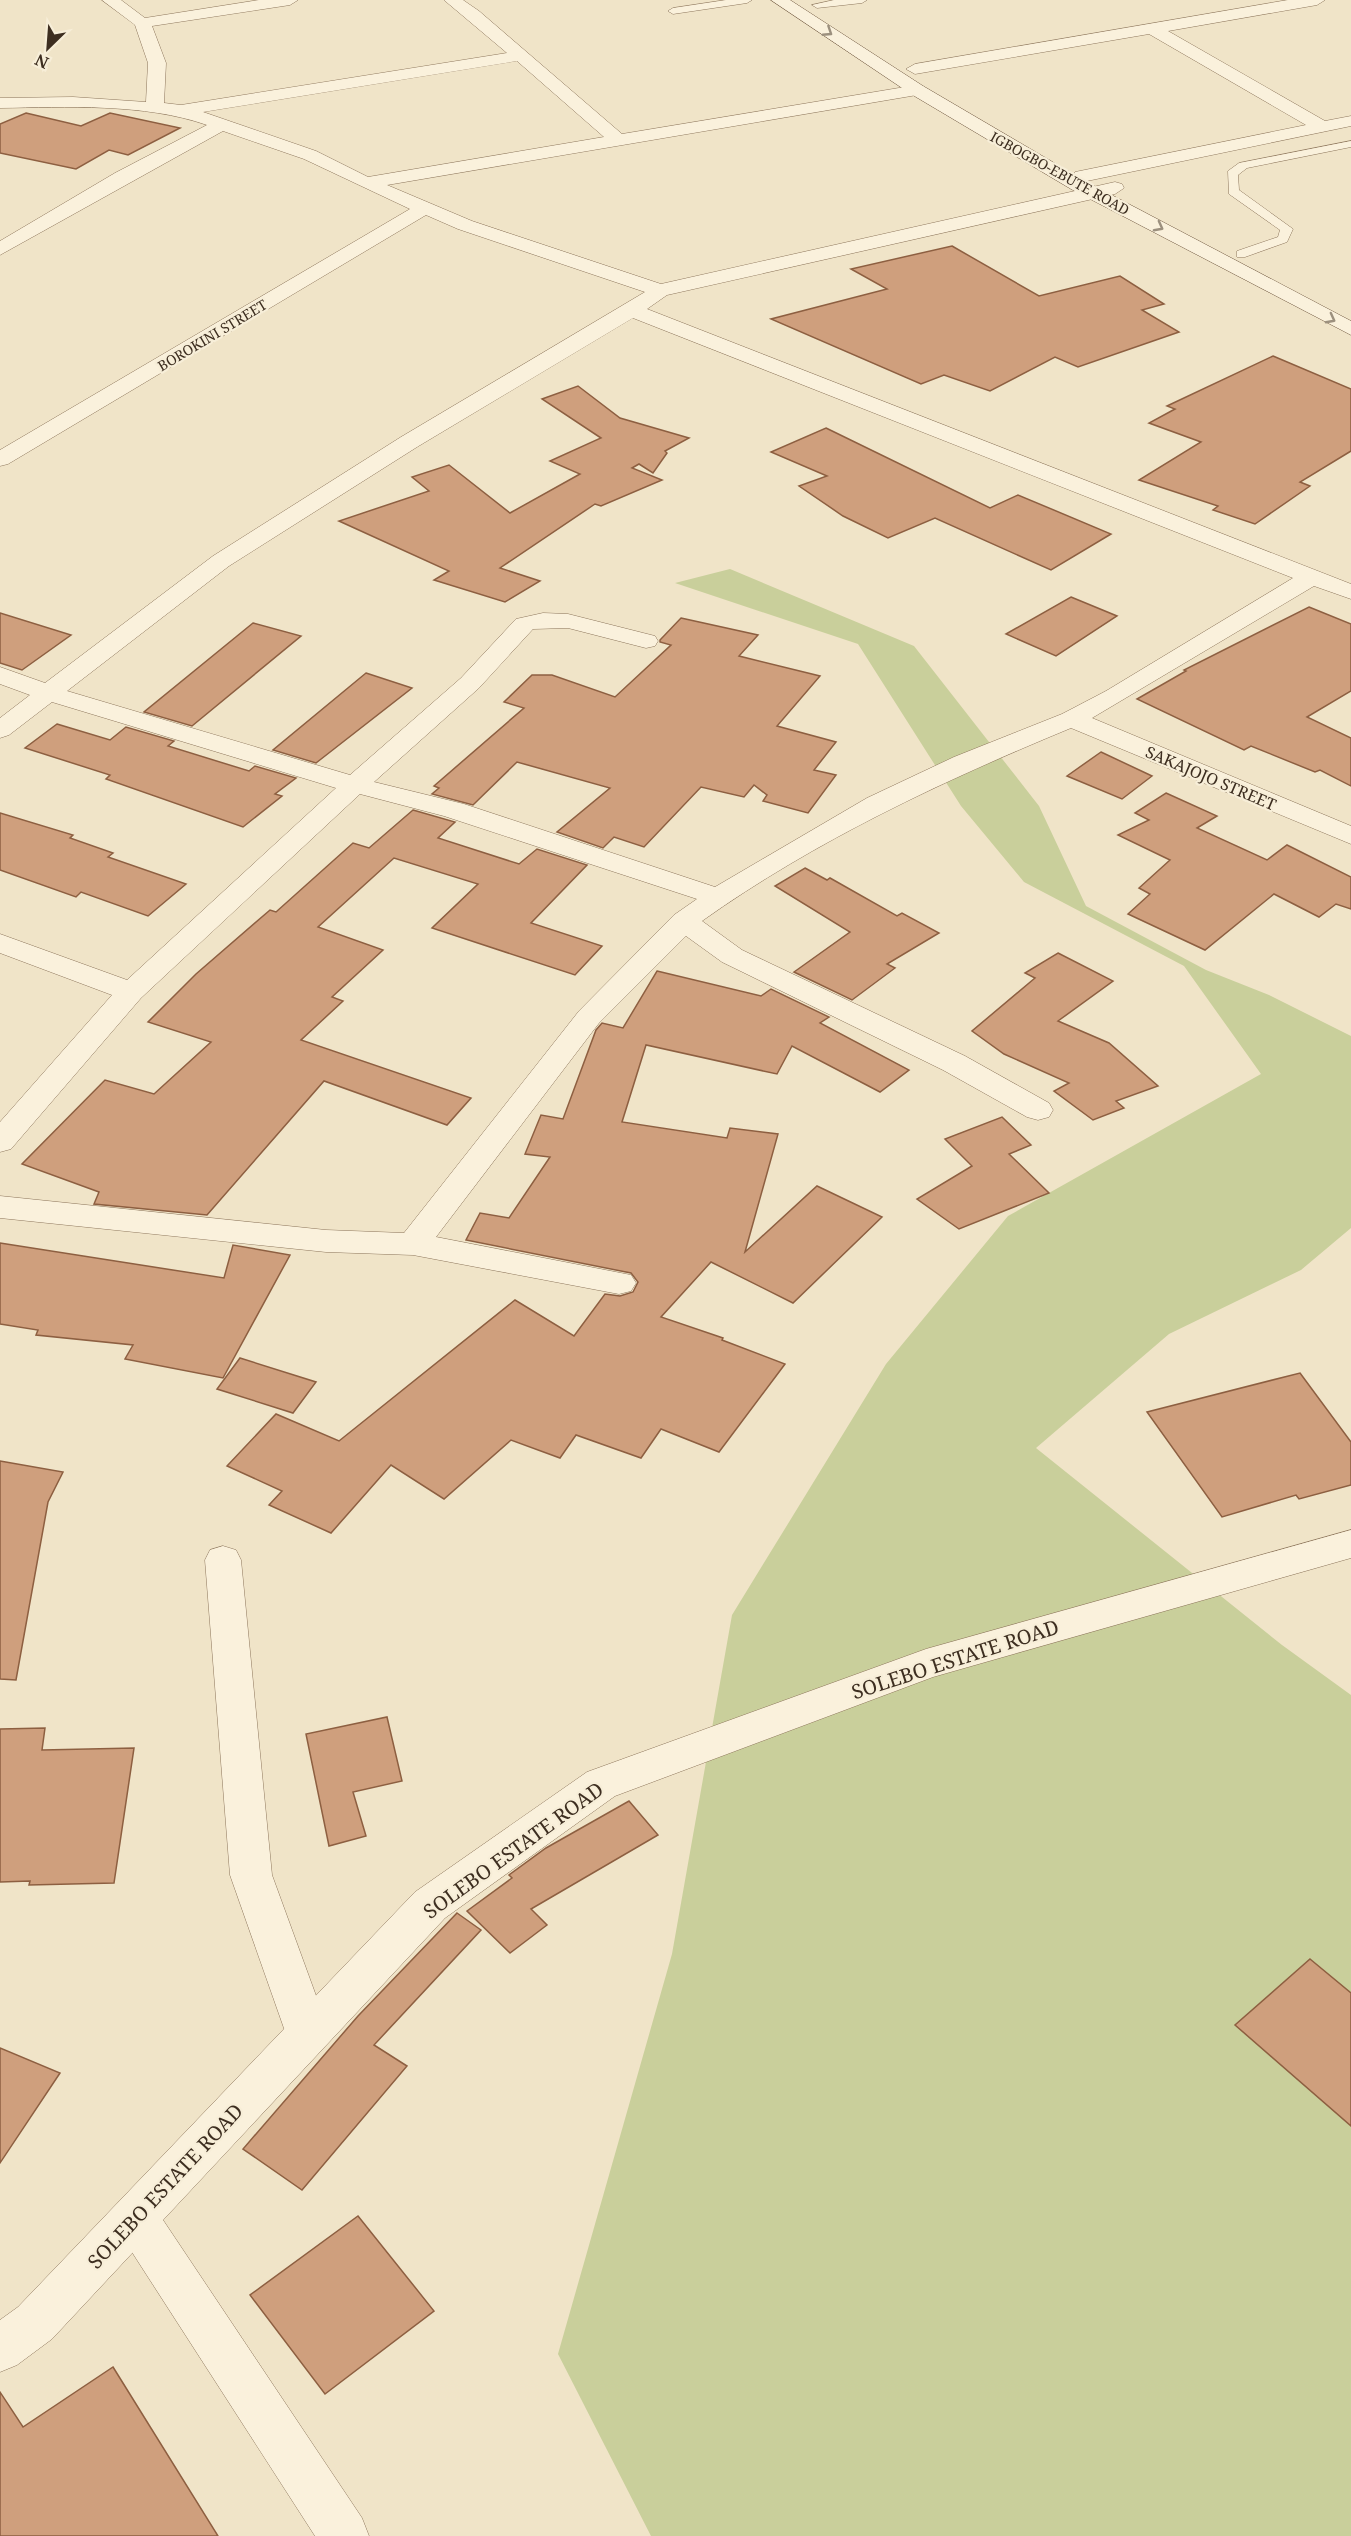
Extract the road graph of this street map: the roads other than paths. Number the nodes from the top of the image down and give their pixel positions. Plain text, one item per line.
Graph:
1 (110, 0) edge
2 (290, 0) edge
3 (452, 0) edge
4 (747, 0) edge
5 (779, 0) edge
6 (856, 0) edge
7 (1317, 0) edge
8 (813, 2) edge
9 (674, 11) dead end
10 (142, 23) junction
11 (1151, 28) junction
12 (518, 56) junction
13 (915, 69) junction
14 (917, 90) junction
15 (0, 103) edge
16 (155, 107) junction
17 (181, 110) junction
18 (1351, 120) edge
19 (222, 124) junction
20 (1322, 127) junction
21 (617, 139) junction
22 (1351, 144) edge
23 (366, 183) junction
24 (1091, 183) junction
25 (423, 209) junction
26 (0, 249) edge
27 (1241, 254) junction
28 (660, 290) junction
29 (632, 310) junction
30 (1351, 312) edge
31 (1351, 329) edge
32 (0, 459) edge
33 (1311, 577) junction
34 (1351, 592) edge
35 (646, 641) dead end
36 (0, 675) edge
37 (48, 693) junction
38 (1071, 719) junction
39 (0, 730) edge
40 (355, 785) junction
41 (1351, 836) edge
42 (718, 897) junction
43 (684, 921) junction
44 (0, 943) edge
45 (131, 992) junction
46 (1038, 1110) dead end
47 (0, 1142) edge
48 (0, 1207) edge
49 (413, 1244) junction
50 (619, 1283) dead end
51 (1351, 1544) edge
52 (224, 1560) dead end
53 (308, 2034) junction
54 (135, 2217) junction
55 (0, 2349) edge
56 (344, 2536) edge

1 - 10 street
2 - 10 street
3 - 12 street
4 - 9 lane
5 -> 14 street, IGBOGBO-EBUTE ROAD
6 - 8 lane
7 - 11 street
8 - 13 street, IGBOGBO-EBUTE ROAD
10 - 16 street
11 - 13 street
11 - 20 street
12 - 17 street
12 - 21 street
13 - 24 street, IGBOGBO-EBUTE ROAD
14 - 21 street
14 - 24 street, IGBOGBO-EBUTE ROAD
15 - 16 street
16 - 17 street
17 - 19 street
18 - 20 street
19 - 23 street
19 - 26 street
20 - 24 street
21 - 23 street
22 - 27 lane
23 - 25 street
24 - 27 street, IGBOGBO-EBUTE ROAD
24 - 28 street
24 -> 31 street, IGBOGBO-EBUTE ROAD
25 - 28 street
25 - 32 street, BOROKINI STREET
27 - 30 street, IGBOGBO-EBUTE ROAD
28 - 29 street
29 - 33 street
29 - 37 street
33 - 34 street
33 - 38 street
35 - 40 street
36 - 37 street
37 - 39 street
37 - 40 street
38 - 41 street, SAKAJOJO STREET
38 - 42 street
40 - 42 street
40 - 45 street
42 - 43 street
43 - 46 street
43 - 49 street
44 - 45 street
45 - 47 street
48 - 49 street
49 - 50 street
51 - 53 street, SOLEBO ESTATE ROAD
52 - 53 street
53 - 54 street, SOLEBO ESTATE ROAD
54 - 55 street, SOLEBO ESTATE ROAD
54 - 56 street

